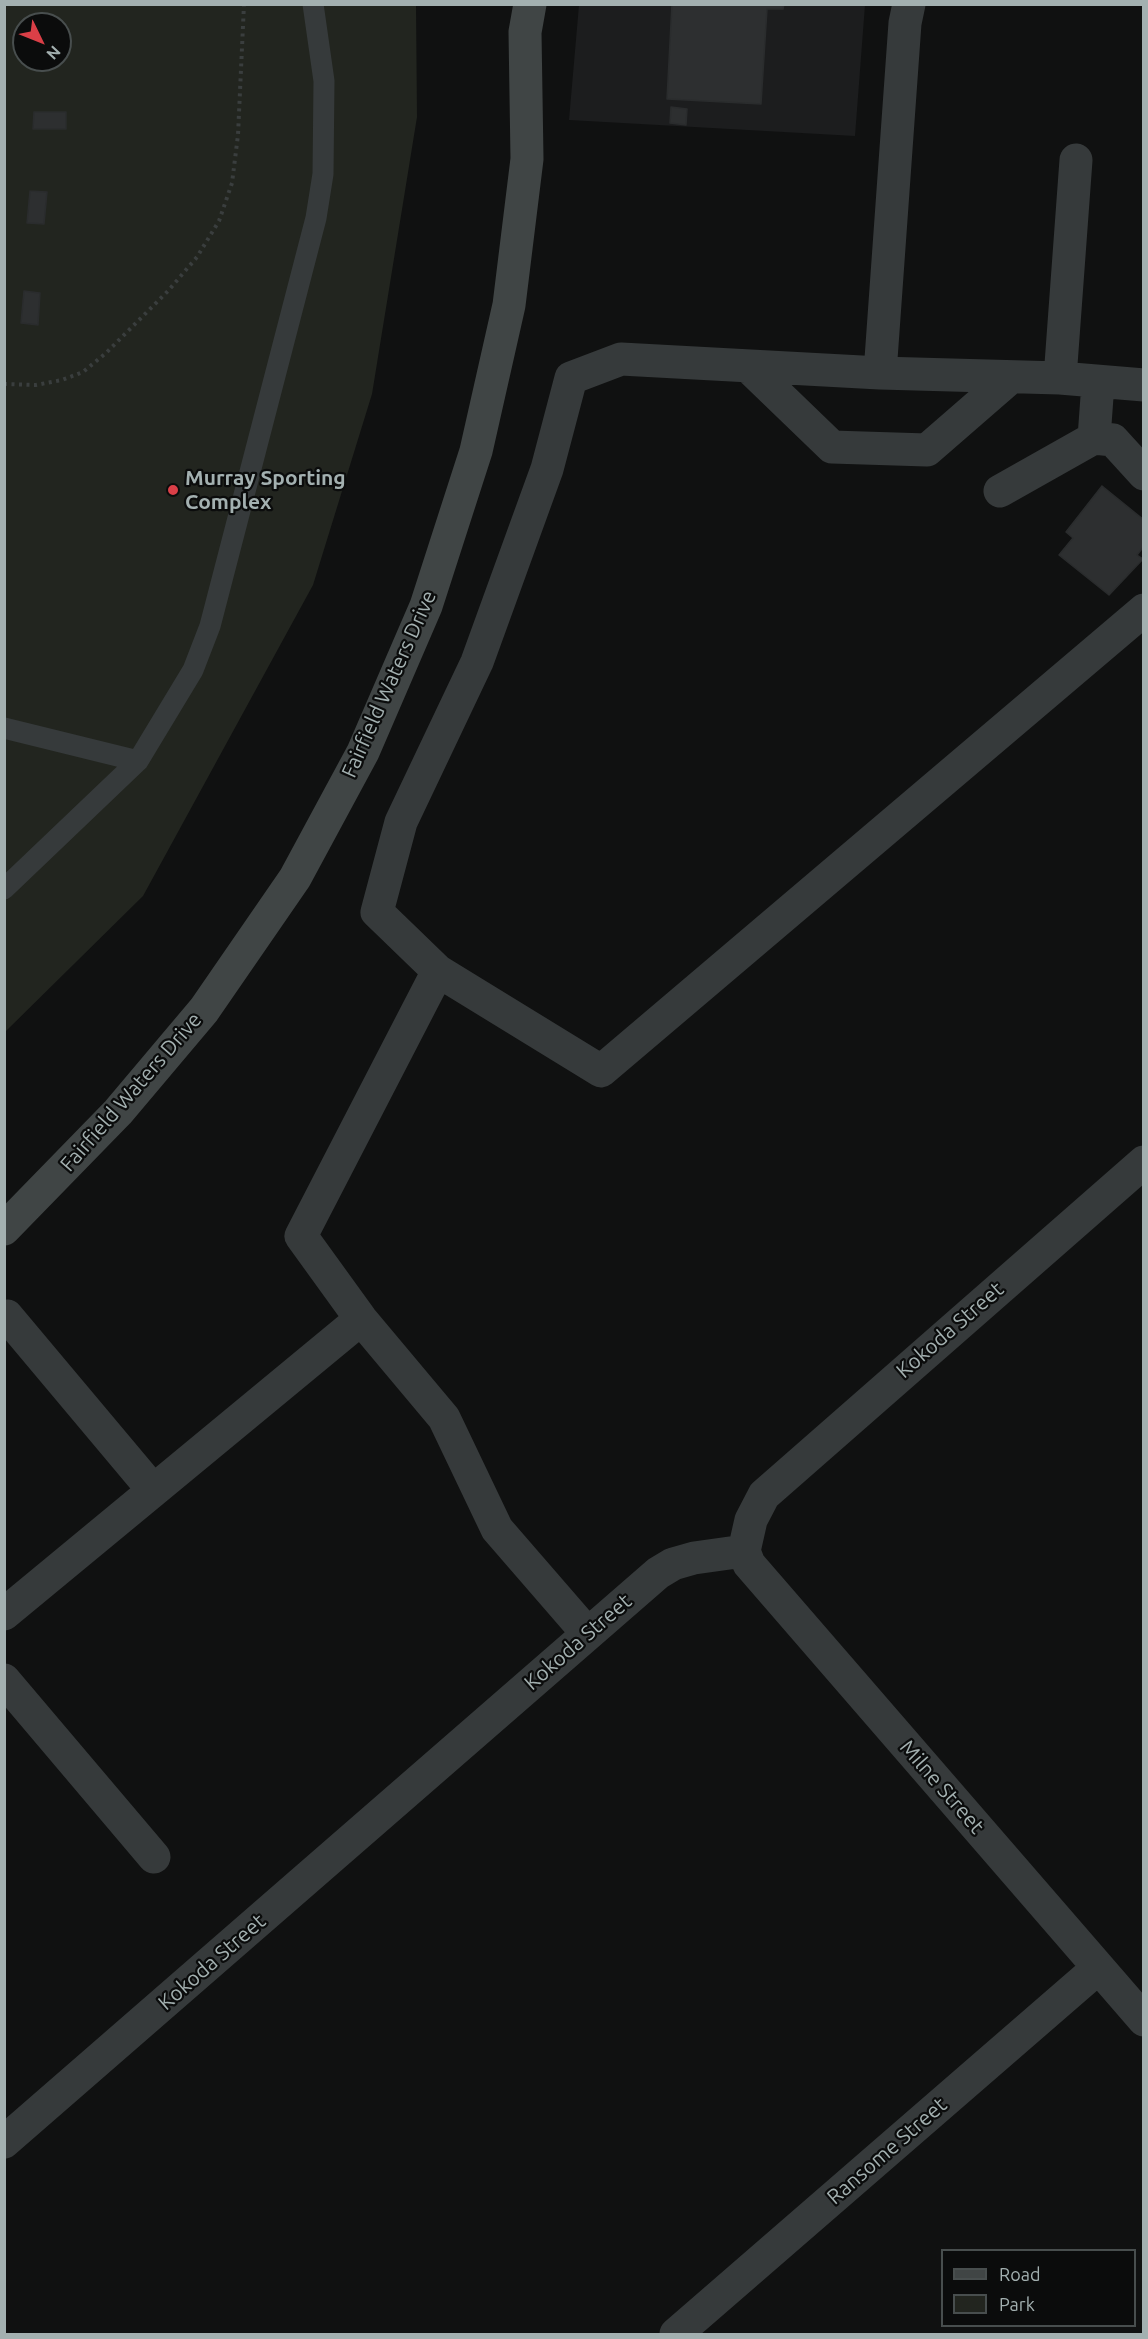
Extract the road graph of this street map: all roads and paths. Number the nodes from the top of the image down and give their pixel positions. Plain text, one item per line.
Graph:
1 (244, 4) edge
2 (313, 4) edge
3 (906, 11) edge
4 (523, 14) edge
5 (1076, 160) dead end
6 (748, 366) junction
7 (880, 373) junction
8 (1011, 377) junction
9 (1060, 378) junction
10 (1098, 383) junction
11 (4, 384) edge
12 (1143, 384) edge
13 (1094, 438) junction
14 (1143, 474) edge
15 (1000, 490) dead end
16 (1143, 610) edge
17 (4, 728) edge
18 (138, 761) junction
19 (4, 889) edge
20 (438, 971) junction
21 (1143, 1162) edge
22 (4, 1229) edge
23 (7, 1316) dead end
24 (361, 1319) junction
25 (153, 1490) junction
26 (744, 1551) junction
27 (4, 1614) edge
28 (588, 1634) junction
29 (4, 1680) edge
30 (154, 1857) dead end
31 (1098, 1968) junction
32 (1143, 2020) edge
33 (4, 2142) edge
34 (676, 2334) edge

1 - 11 path
2 - 18 lane
3 - 7 street
4 - 22 street, Fairfield Waters Drive
5 - 9 street
6 - 7 street
6 - 8 street
6 - 20 street
7 - 8 street
8 - 9 street
9 - 10 street
10 - 12 street
10 - 13 street
13 - 14 street
13 - 15 street
16 - 20 street
17 - 18 lane
18 - 19 lane
20 - 24 street
21 - 26 street, Kokoda Street
23 - 25 street
24 - 25 street
24 - 28 street
25 - 27 street
26 - 28 street, Kokoda Street
26 - 31 street, Milne Street
28 - 33 street, Kokoda Street
29 - 30 street
31 - 32 street, Milne Street
31 - 34 street, Ransome Street

